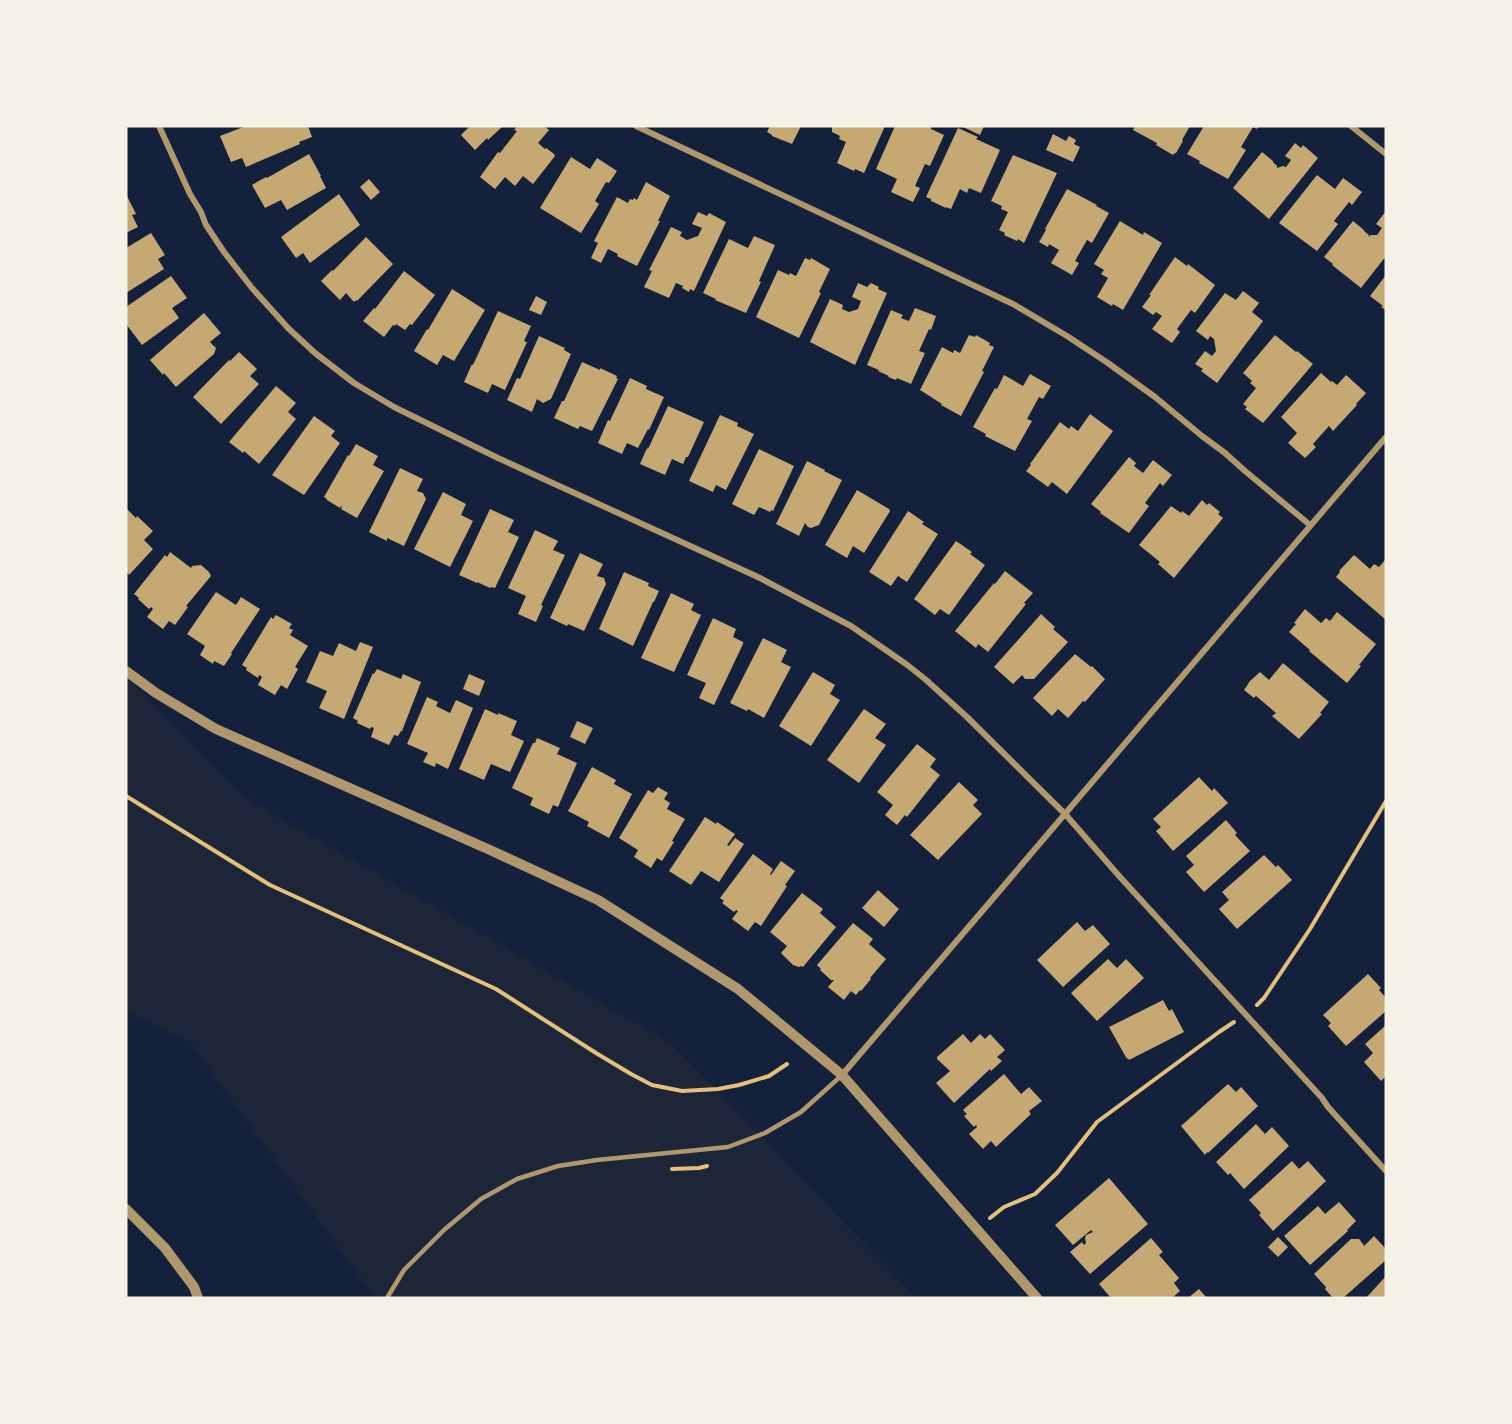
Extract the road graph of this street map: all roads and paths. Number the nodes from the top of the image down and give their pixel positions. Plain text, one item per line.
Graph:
1 (159, 126) edge
2 (636, 126) edge
3 (1351, 126) edge
4 (1386, 154) edge
5 (1386, 437) edge
6 (1310, 525) junction
7 (126, 671) edge
8 (126, 796) edge
9 (1386, 801) edge
10 (1065, 815) junction
11 (1246, 1015) junction
12 (787, 1064) dead end
13 (842, 1075) junction
14 (708, 1165) dead end
15 (667, 1170) dead end
16 (1386, 1171) edge
17 (126, 1209) edge
18 (976, 1227) junction
19 (198, 1298) edge
20 (387, 1298) edge
21 (1037, 1298) edge

1 - 10 street
2 - 6 street
3 - 4 street
5 - 6 street
6 - 10 street
7 - 13 street
8 - 12 path
9 - 11 path
10 - 11 street
10 - 13 street
11 - 16 street
11 - 18 path
13 - 18 street
13 - 20 lane
14 - 15 path
17 - 19 street
18 - 21 street

